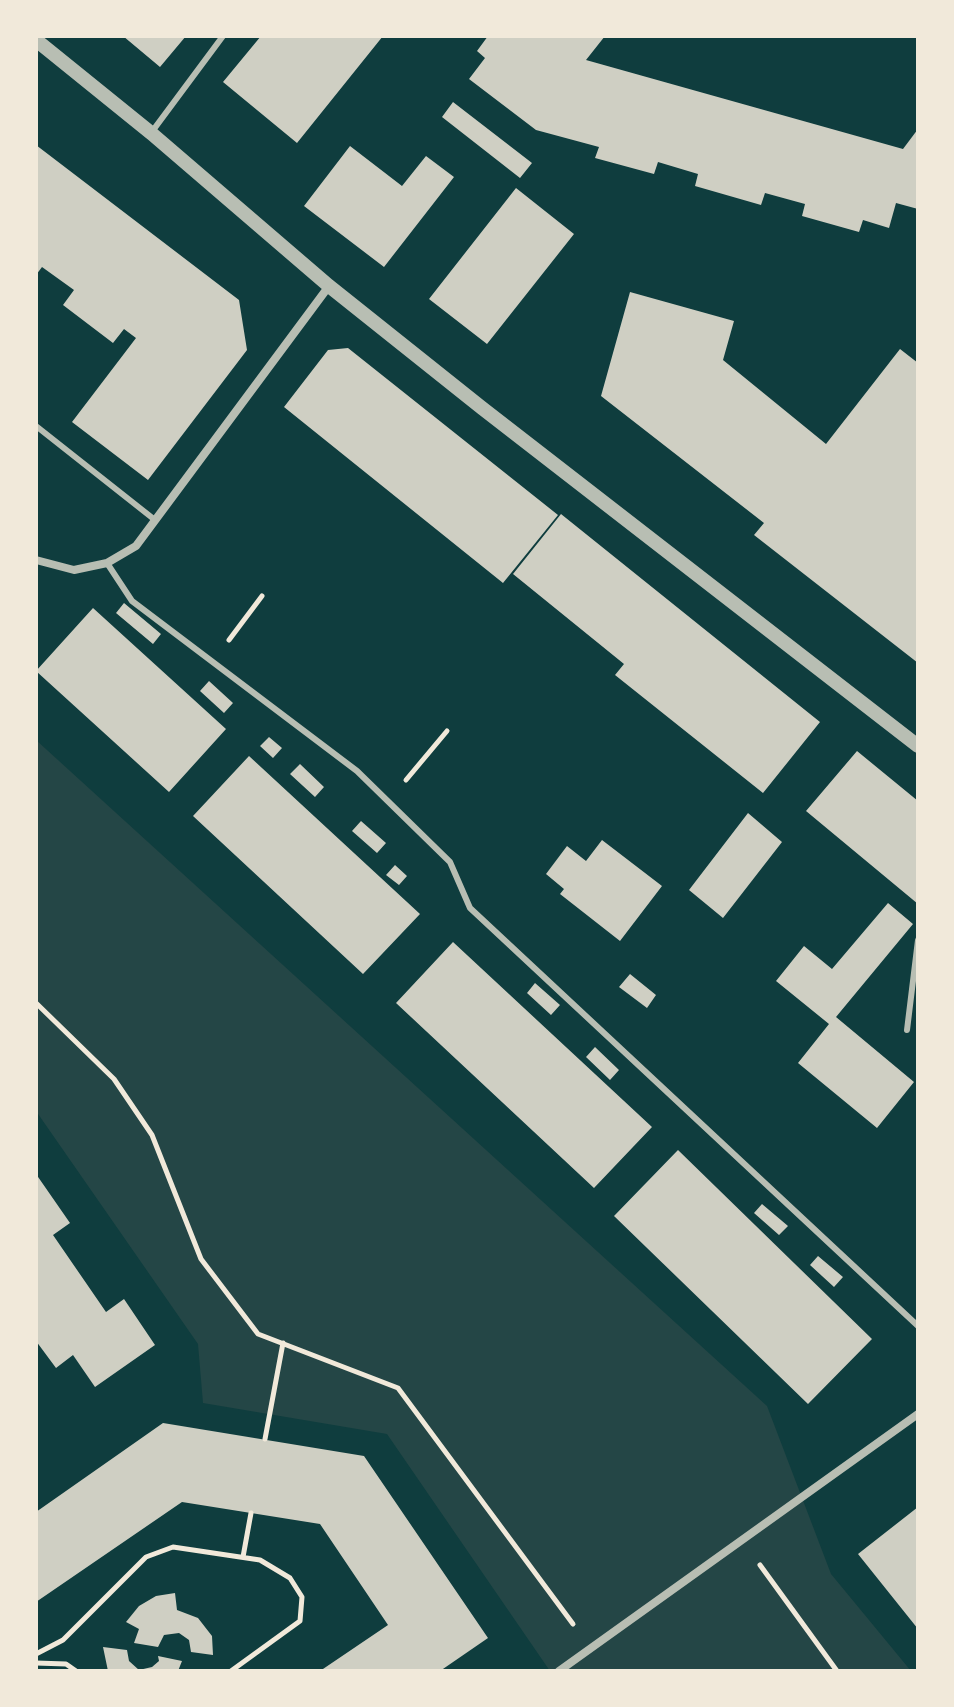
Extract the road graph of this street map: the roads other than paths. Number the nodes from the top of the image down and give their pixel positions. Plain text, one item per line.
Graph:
1 (223, 36) edge
2 (36, 40) edge
3 (151, 133) junction
4 (329, 286) junction
5 (36, 426) edge
6 (155, 520) junction
7 (36, 560) edge
8 (107, 563) junction
9 (918, 746) edge
10 (918, 940) edge
11 (907, 1030) dead end
12 (918, 1326) edge
13 (918, 1414) edge
14 (559, 1671) edge

1 - 3 lane
2 - 3 street
3 - 4 street
4 - 6 street
4 - 9 street
5 - 6 lane
6 - 8 street
7 - 8 street
8 - 12 lane
10 - 11 lane
13 - 14 street

